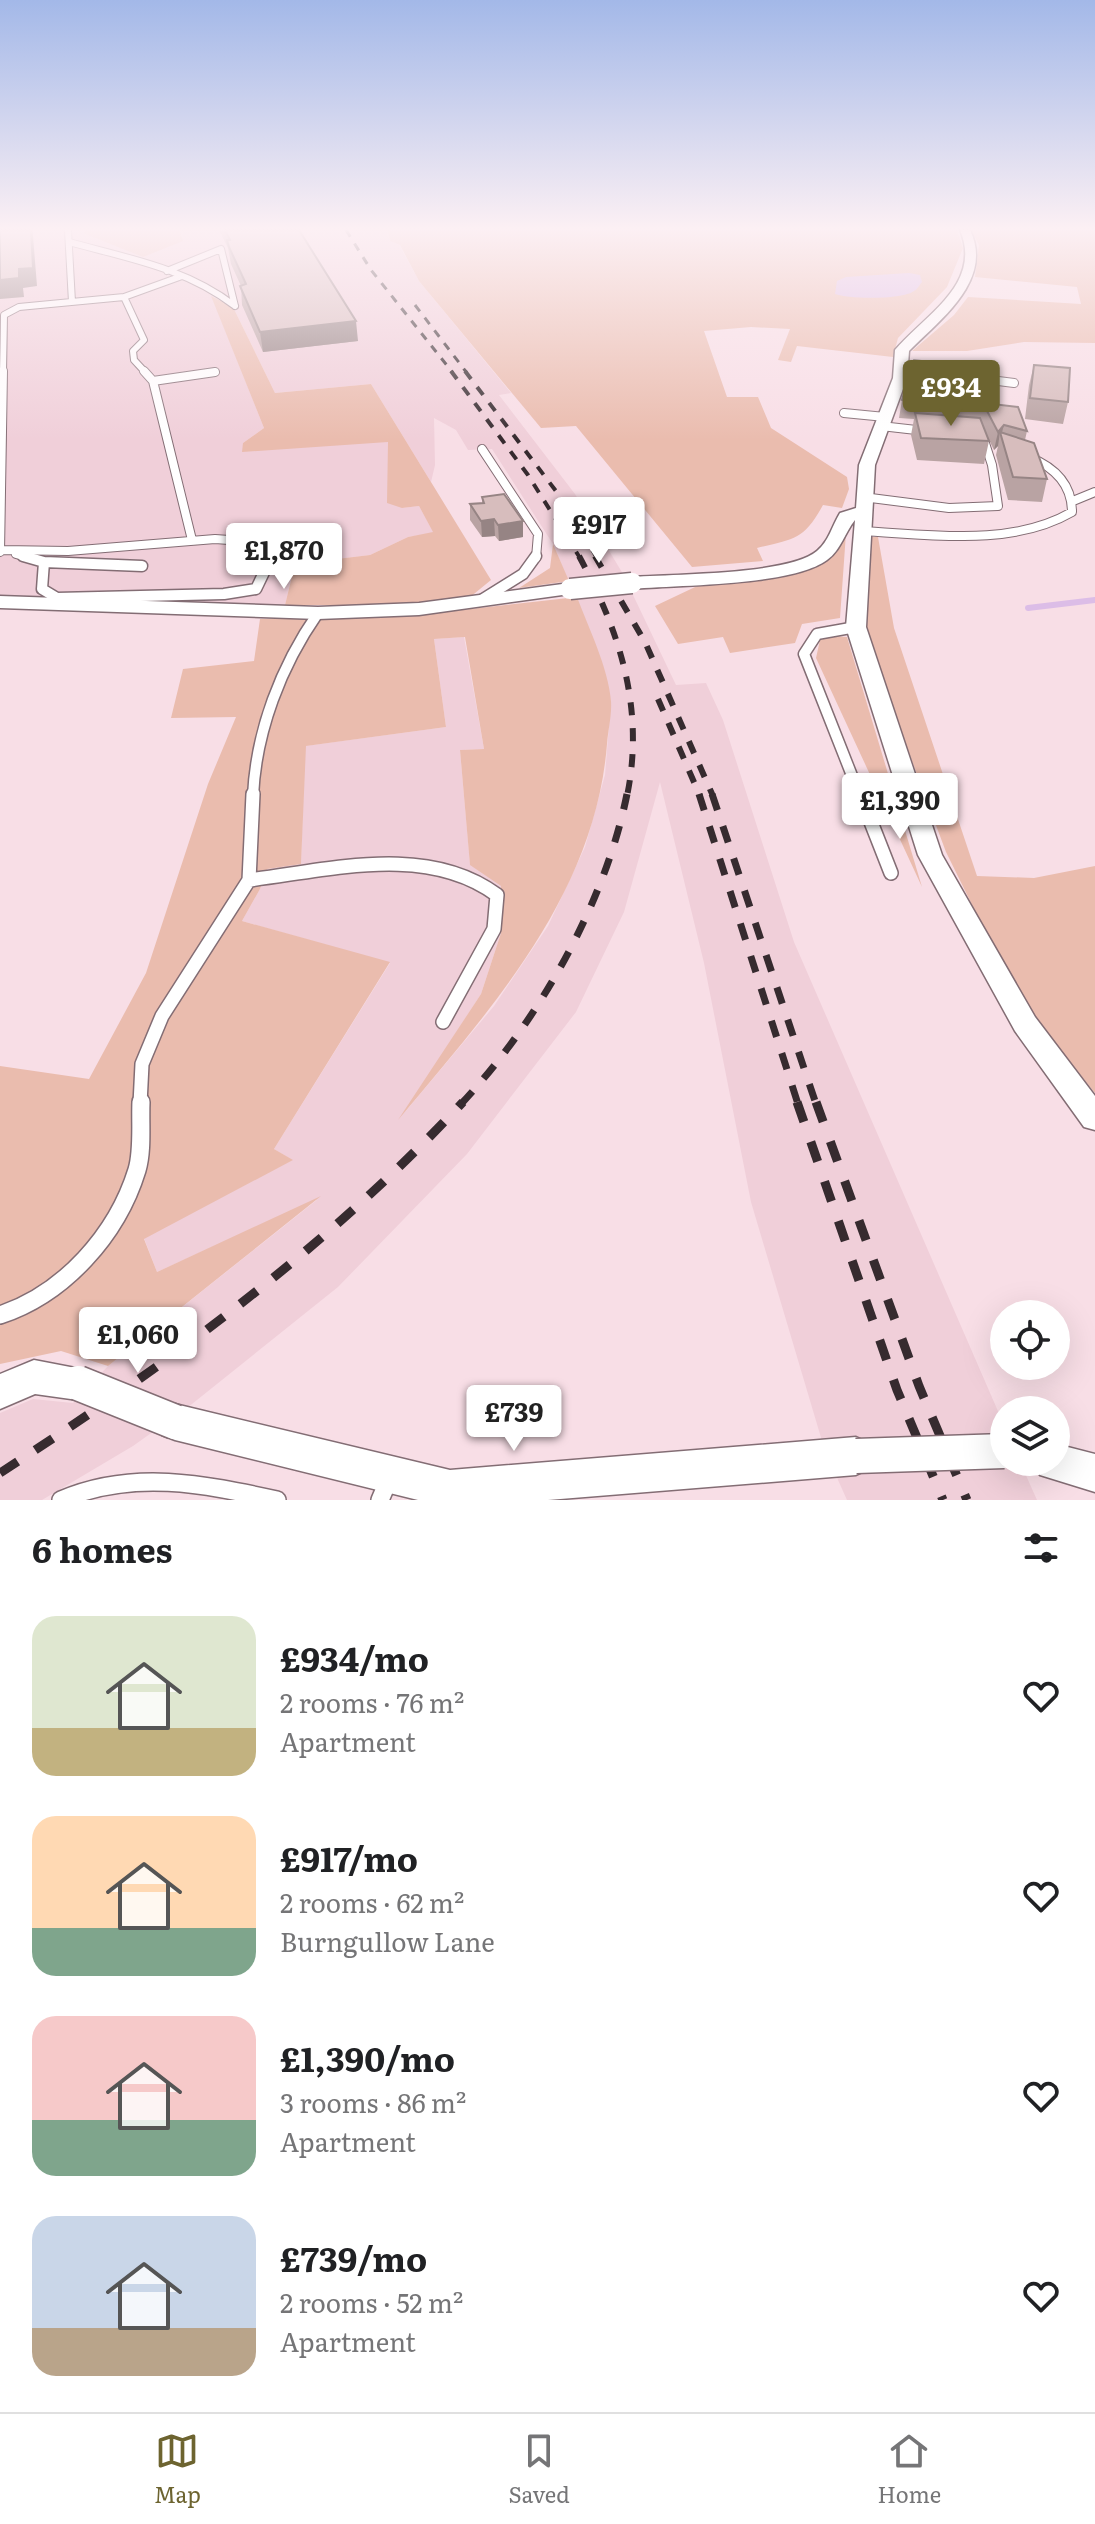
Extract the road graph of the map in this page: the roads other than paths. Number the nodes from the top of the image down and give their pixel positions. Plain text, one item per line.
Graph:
1 (93, 300) edge
2 (125, 300) edge
3 (954, 300) edge
4 (72, 302) joint
5 (215, 372) dead end
6 (956, 376) edge
7 (153, 381) junction
8 (1014, 383) dead end
9 (844, 413) dead end
10 (883, 422) junction
11 (941, 432) edge
12 (968, 432) edge
13 (482, 449) dead end
14 (1015, 454) edge
15 (1095, 492) edge
16 (1073, 501) junction
17 (862, 513) junction
18 (192, 540) junction
19 (1, 551) edge
20 (44, 562) junction
21 (142, 566) dead end
22 (480, 601) junction
23 (0, 602) edge
24 (318, 613) junction
25 (856, 627) junction
26 (891, 873) dead end
27 (249, 880) junction
28 (443, 1022) dead end
29 (1095, 1118) edge
30 (0, 1315) edge
31 (0, 1392) edge
32 (990, 1451) edge
33 (1070, 1466) edge
34 (1095, 1473) edge
35 (385, 1487) edge
36 (450, 1494) edge
37 (61, 1500) edge
38 (277, 1500) edge

1 - 4 lane
2 - 7 lane
3 - 10 street
4 - 19 lane
5 - 7 lane
6 - 8 lane
7 - 18 lane
9 - 10 lane
10 - 11 lane
10 - 17 street
12 - 17 lane
13 - 22 lane
14 - 16 lane
15 - 16 lane
16 - 17 lane
17 - 22 street, bridge
17 - 25 street
18 - 19 lane
18 - 20 lane
19 - 20 lane
20 - 21 lane
22 - 24 street
23 - 24 street
24 - 27 lane
25 - 26 lane
25 - 29 street
27 - 28 lane
27 - 30 lane
31 - 35 street, bridge
32 - 36 street, bridge
33 - 34 street
35 - 36 street
37 - 38 lane

